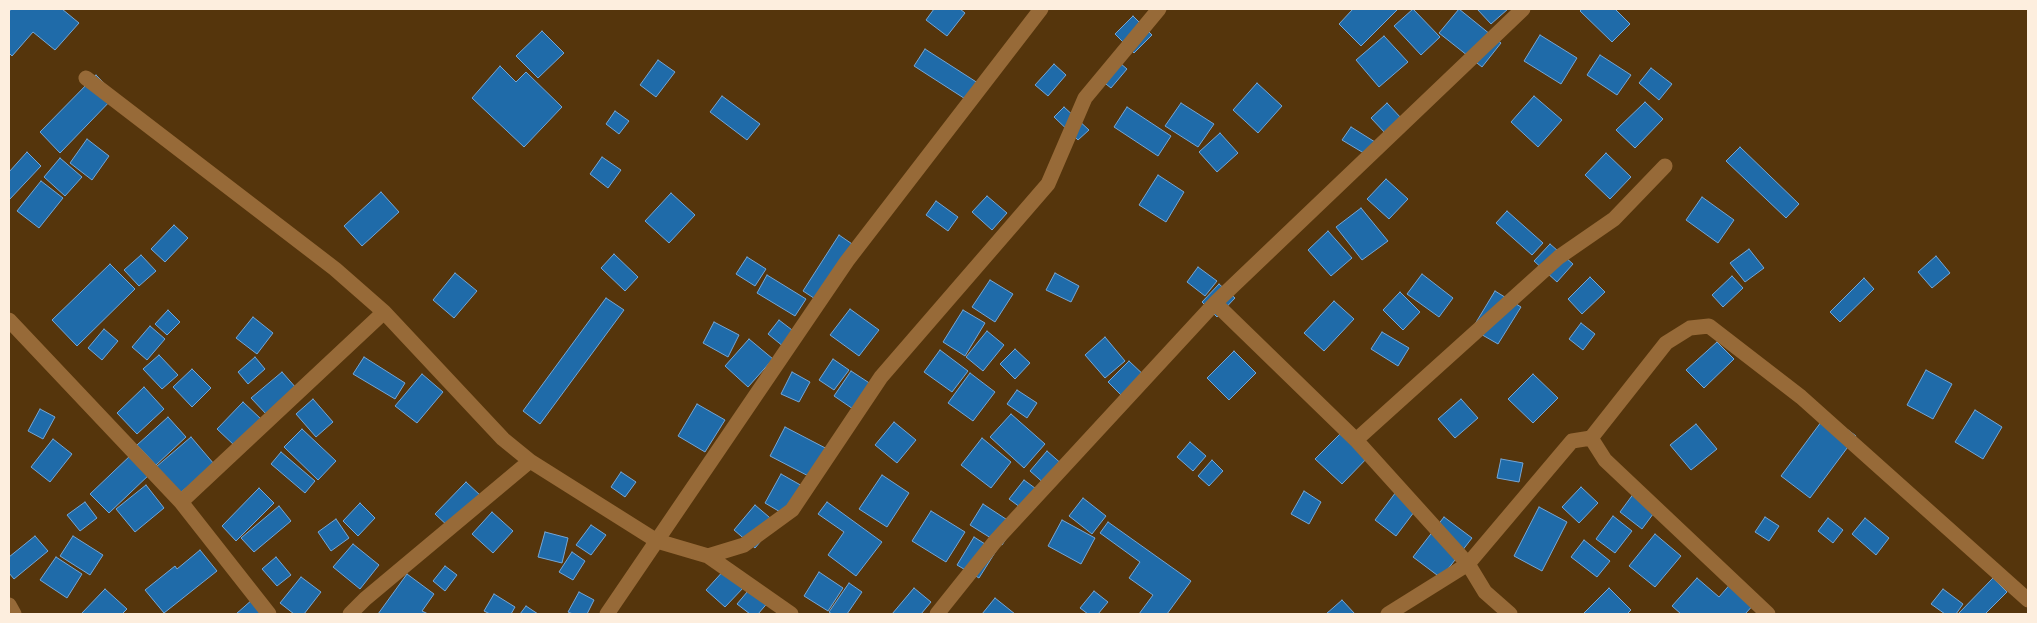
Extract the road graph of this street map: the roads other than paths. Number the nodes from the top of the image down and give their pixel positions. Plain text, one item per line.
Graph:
1 (1041, 9) edge
2 (1159, 9) edge
3 (1523, 9) edge
4 (86, 78) dead end
5 (1665, 166) dead end
6 (1216, 303) junction
7 (384, 312) junction
8 (9, 320) edge
9 (1591, 438) junction
10 (1356, 440) junction
11 (530, 461) junction
12 (181, 502) junction
13 (657, 541) junction
14 (708, 556) junction
15 (1468, 564) junction
16 (2028, 600) edge
17 (9, 605) edge
18 (14, 614) edge
19 (269, 614) edge
20 (350, 614) edge
21 (607, 614) edge
22 (791, 614) edge
23 (937, 614) edge
24 (1388, 614) edge
25 (1510, 614) edge
26 (1768, 614) edge

1 - 13 street
2 - 14 street
3 - 6 street
4 - 7 street
5 - 10 street
6 - 10 street
6 - 23 street
7 - 11 street
7 - 12 street
8 - 12 street
9 - 15 street
9 - 16 street
9 - 26 street
10 - 15 street
11 - 13 street
11 - 20 street
12 - 19 street
13 - 14 street
13 - 21 street
14 - 22 street
15 - 24 street
15 - 25 street
17 - 18 street

